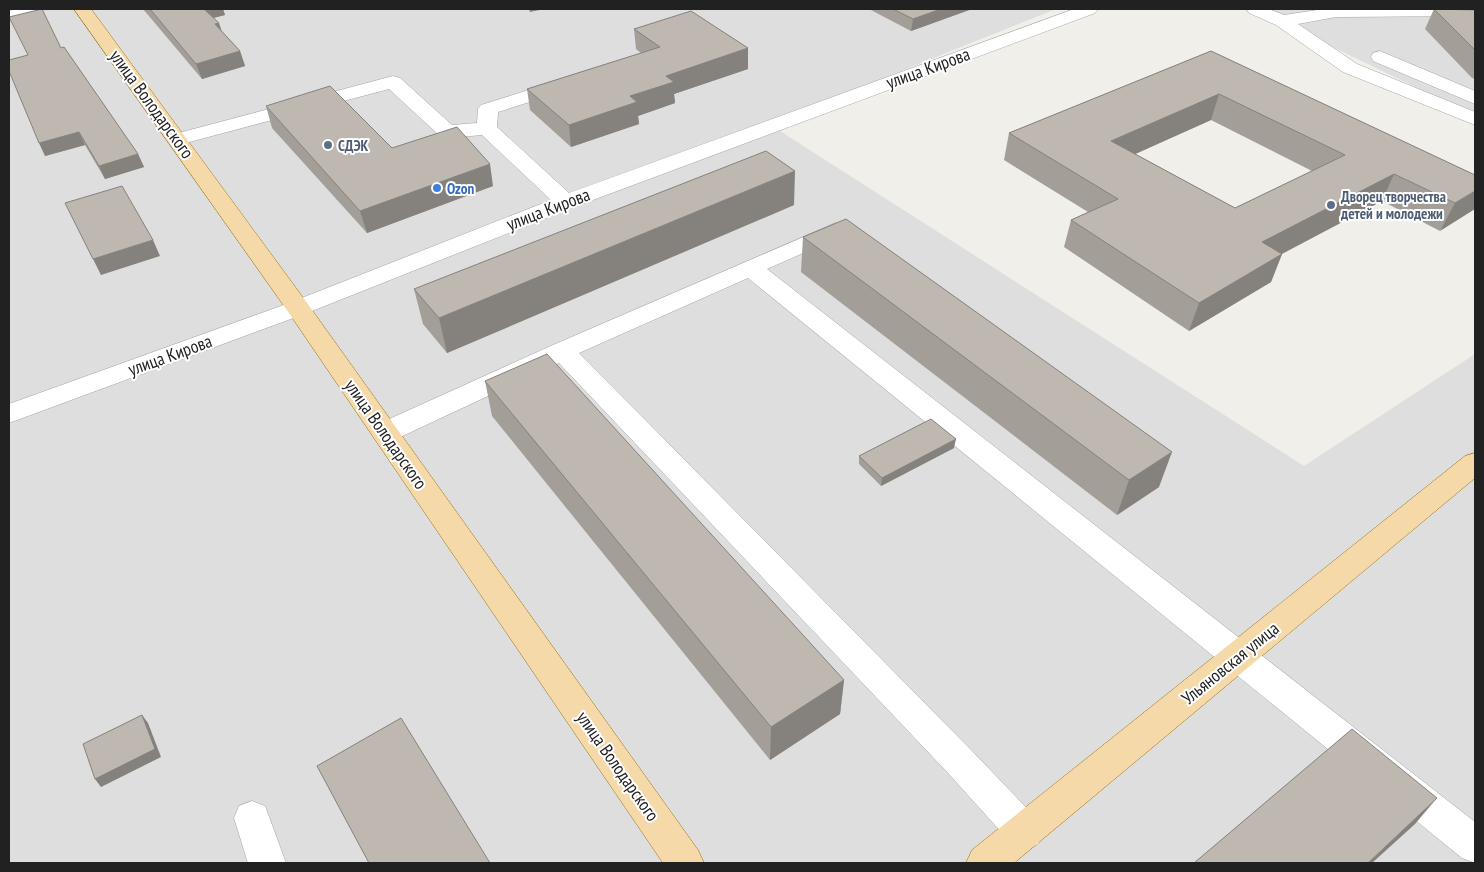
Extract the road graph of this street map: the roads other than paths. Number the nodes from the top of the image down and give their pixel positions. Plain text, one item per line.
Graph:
1 (36, 9) edge
2 (82, 9) edge
3 (1089, 9) edge
4 (1255, 9) edge
5 (1475, 11) edge
6 (9, 16) edge
7 (1282, 21) junction
8 (1380, 57) dead end
9 (579, 80) edge
10 (1475, 98) edge
11 (1475, 119) edge
12 (487, 128) junction
13 (178, 139) junction
14 (566, 202) junction
15 (849, 224) edge
16 (752, 268) junction
17 (298, 308) junction
18 (562, 351) junction
19 (9, 414) edge
20 (386, 432) junction
21 (1475, 463) edge
22 (1239, 656) junction
23 (252, 818) dead end
24 (1025, 832) junction
25 (1475, 845) edge
26 (1475, 860) edge
27 (267, 863) edge
28 (685, 863) edge
29 (986, 863) edge
30 (1472, 863) edge

1 - 6 street
2 - 13 main road, улица Володарского
3 - 14 street, улица Кирова
4 - 7 street
5 - 7 street
7 - 11 street
8 - 10 street
9 - 12 street
12 - 13 street
12 - 14 street
13 - 17 main road, улица Володарского
14 - 17 street, улица Кирова
15 - 16 street
16 - 18 street
16 - 22 street
17 - 19 street, улица Кирова
17 - 20 main road, улица Володарского
18 - 20 street
18 - 24 street
20 - 28 main road, улица Володарского
21 - 22 main road, Ульяновская улица
22 - 24 main road, Ульяновская улица
22 - 25 street
23 - 27 street
24 - 29 main road, Ульяновская улица
26 - 30 street

